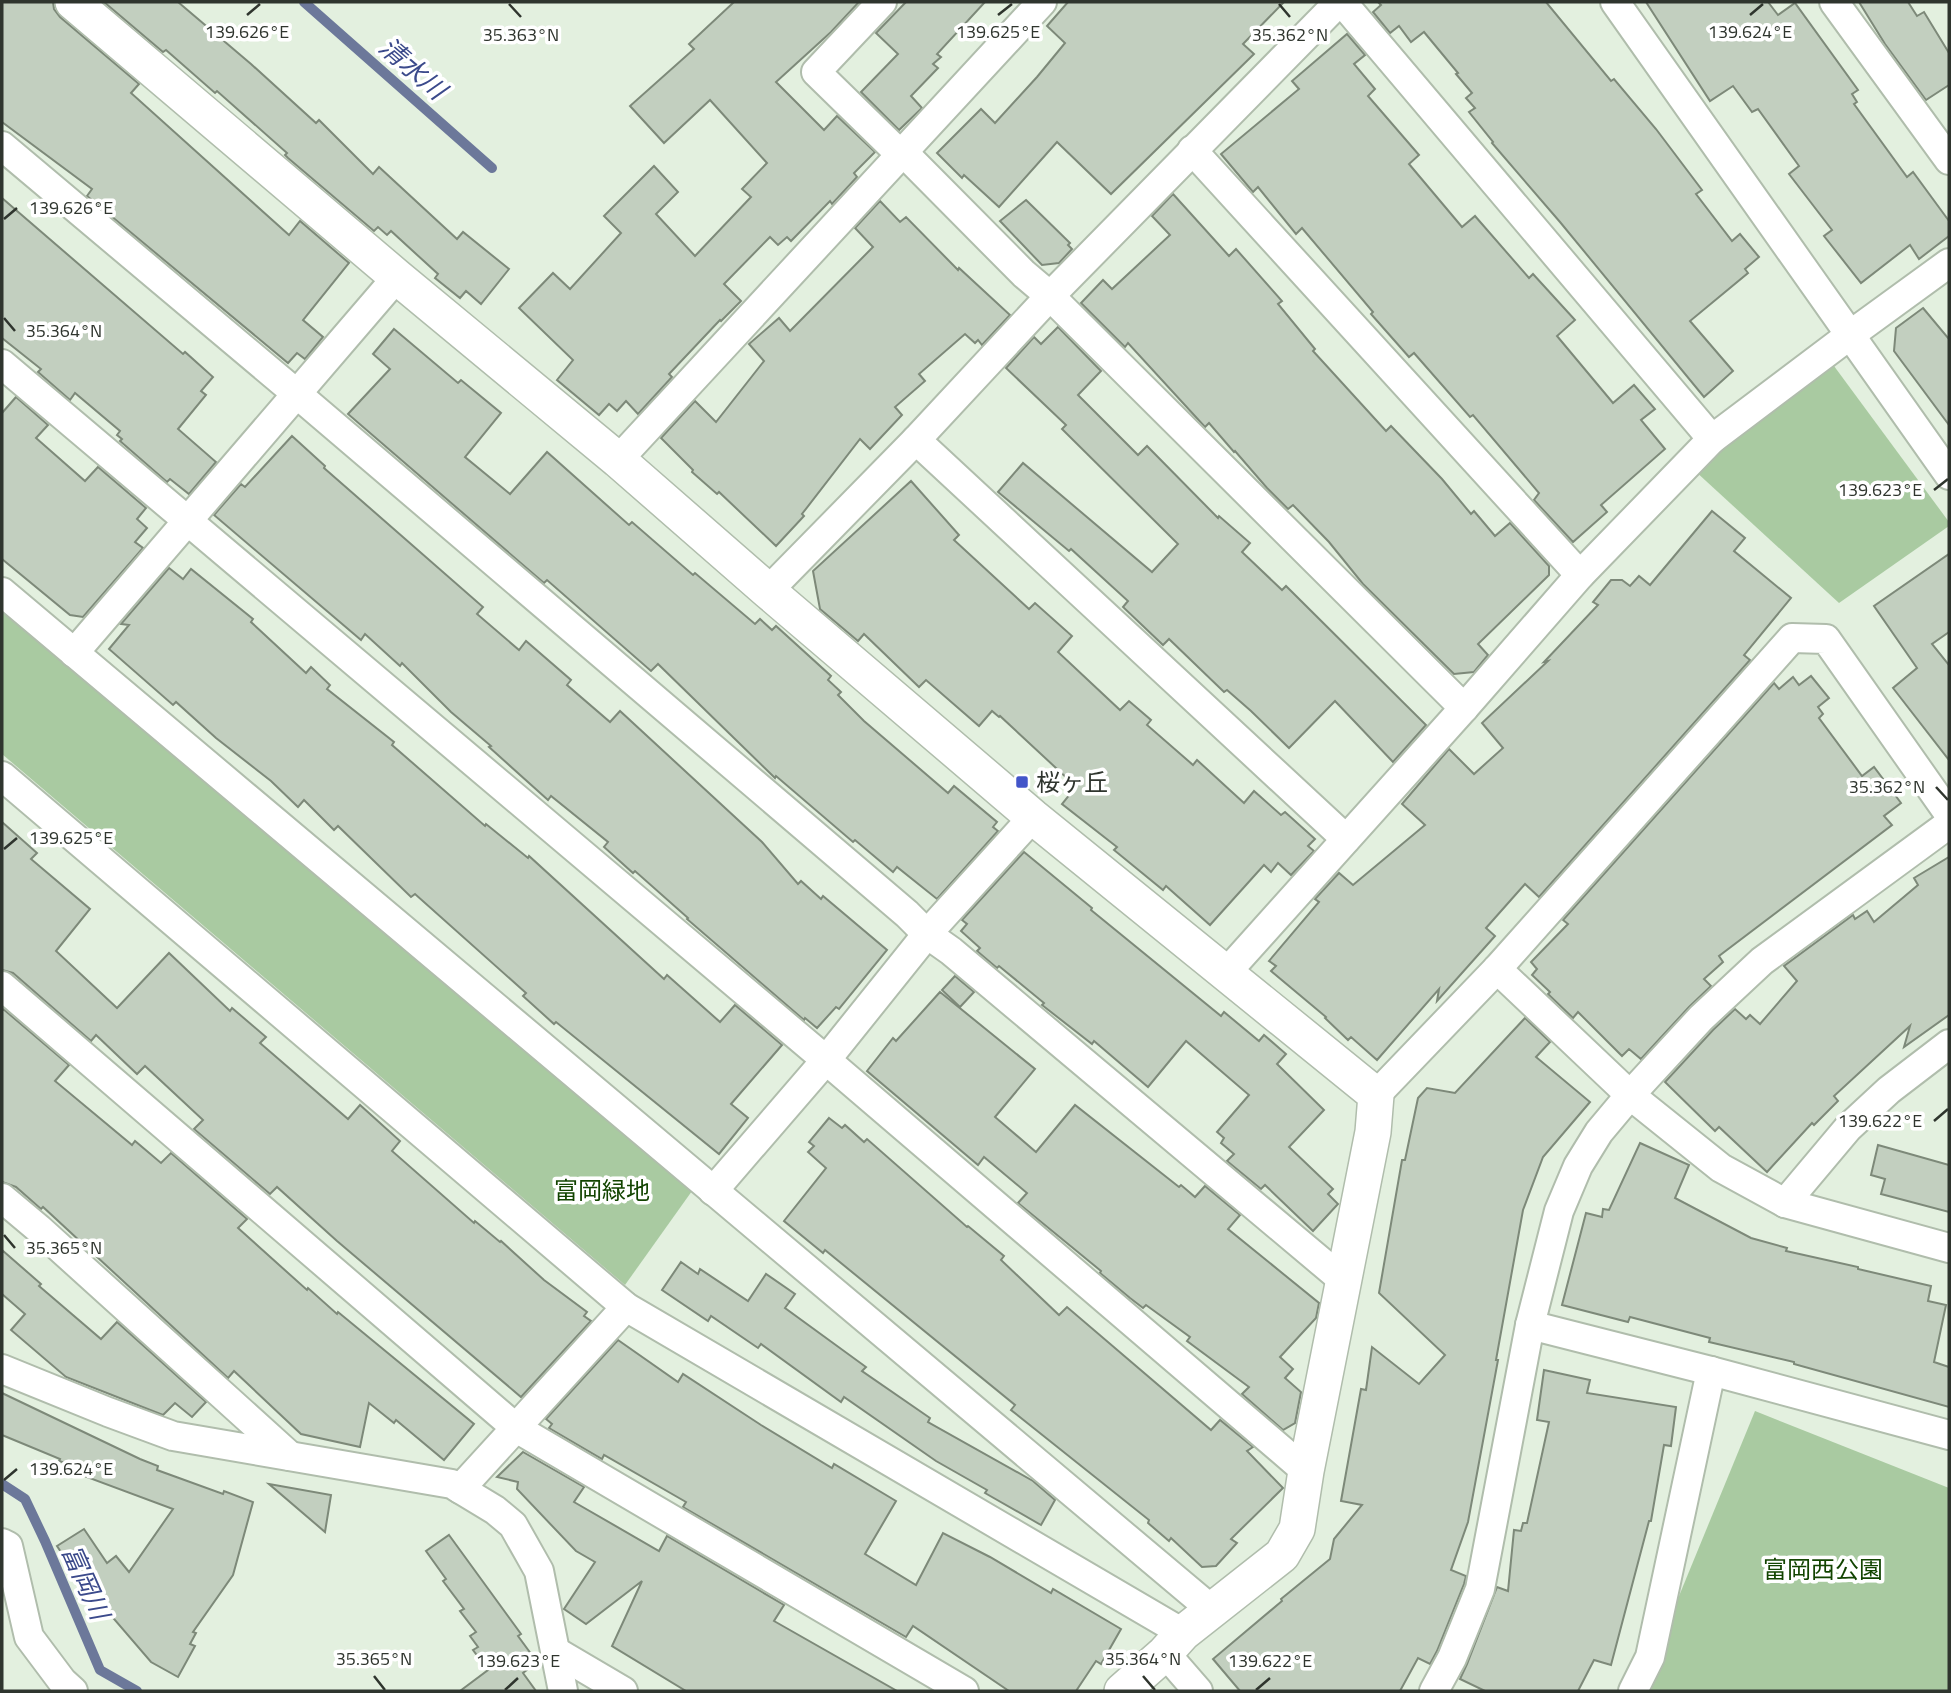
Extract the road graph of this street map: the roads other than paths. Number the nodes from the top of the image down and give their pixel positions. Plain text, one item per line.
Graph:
1 (73, 2) edge
2 (882, 2) edge
3 (1042, 2) edge
4 (1341, 2) edge
5 (1615, 2) edge
6 (1833, 2) edge
7 (2, 146) edge
8 (1192, 150) junction
9 (903, 154) junction
10 (1949, 160) edge
11 (1949, 263) edge
12 (397, 277) junction
13 (1050, 296) junction
14 (1850, 335) junction
15 (2, 364) edge
16 (297, 394) junction
17 (1712, 439) junction
18 (916, 440) junction
19 (618, 460) junction
20 (1949, 475) edge
21 (188, 521) junction
22 (1580, 575) junction
23 (768, 591) junction
24 (2, 592) edge
25 (74, 653) junction
26 (1464, 708) junction
27 (2, 776) edge
28 (1949, 814) edge
29 (1033, 817) junction
30 (1949, 824) edge
31 (1346, 839) junction
32 (927, 934) junction
33 (1497, 969) junction
34 (1226, 973) junction
35 (2, 986) edge
36 (1944, 1053) edge
37 (826, 1059) junction
38 (1376, 1095) junction
39 (1630, 1095) junction
40 (713, 1191) junction
41 (2, 1198) edge
42 (1786, 1203) junction
43 (1949, 1248) edge
44 (1343, 1280) junction
45 (626, 1307) junction
46 (1530, 1325) junction
47 (2, 1369) edge
48 (1711, 1371) junction
49 (516, 1428) junction
50 (1949, 1435) edge
51 (290, 1456) junction
52 (1306, 1471) junction
53 (460, 1489) junction
54 (2, 1543) edge
55 (1212, 1610) junction
56 (1174, 1643) junction
57 (555, 1651) junction
58 (73, 1691) edge
59 (563, 1691) edge
60 (623, 1691) edge
61 (964, 1691) edge
62 (1122, 1691) edge
63 (1198, 1691) edge
64 (1434, 1691) edge
65 (1633, 1691) edge

1 - 12 street
2 - 9 street
3 - 9 street
4 - 8 street
4 - 17 street
5 - 14 street
6 - 10 street
7 - 16 street
8 - 13 street
8 - 22 street
9 - 13 street
9 - 19 street
11 - 14 street
12 - 16 street
12 - 19 street
13 - 18 street
13 - 26 street
14 - 17 street
14 - 20 street
15 - 21 street
16 - 21 street
16 - 32 street
17 - 22 street
18 - 23 street
18 - 31 street
19 - 23 street
21 - 25 street
21 - 37 street
22 - 26 street
23 - 29 street
24 - 25 street
25 - 40 street
26 - 31 street
27 - 45 street
28 - 33 street
29 - 32 street
29 - 34 street
30 - 39 street
31 - 34 street
32 - 37 street
32 - 44 street
33 - 38 street
33 - 39 street
34 - 38 street
35 - 49 street
36 - 42 street
37 - 40 street
37 - 52 street
38 - 44 street
39 - 42 street
39 - 46 street
40 - 55 street
41 - 51 street
42 - 43 street
44 - 52 street
45 - 49 street
45 - 56 street
46 - 48 street
46 - 64 street
47 - 51 street
48 - 50 street
48 - 65 street
49 - 53 street
49 - 61 street
51 - 53 street
52 - 55 street
53 - 57 street
54 - 58 street
55 - 56 street
56 - 62 street
56 - 63 street
57 - 59 street
57 - 60 street

